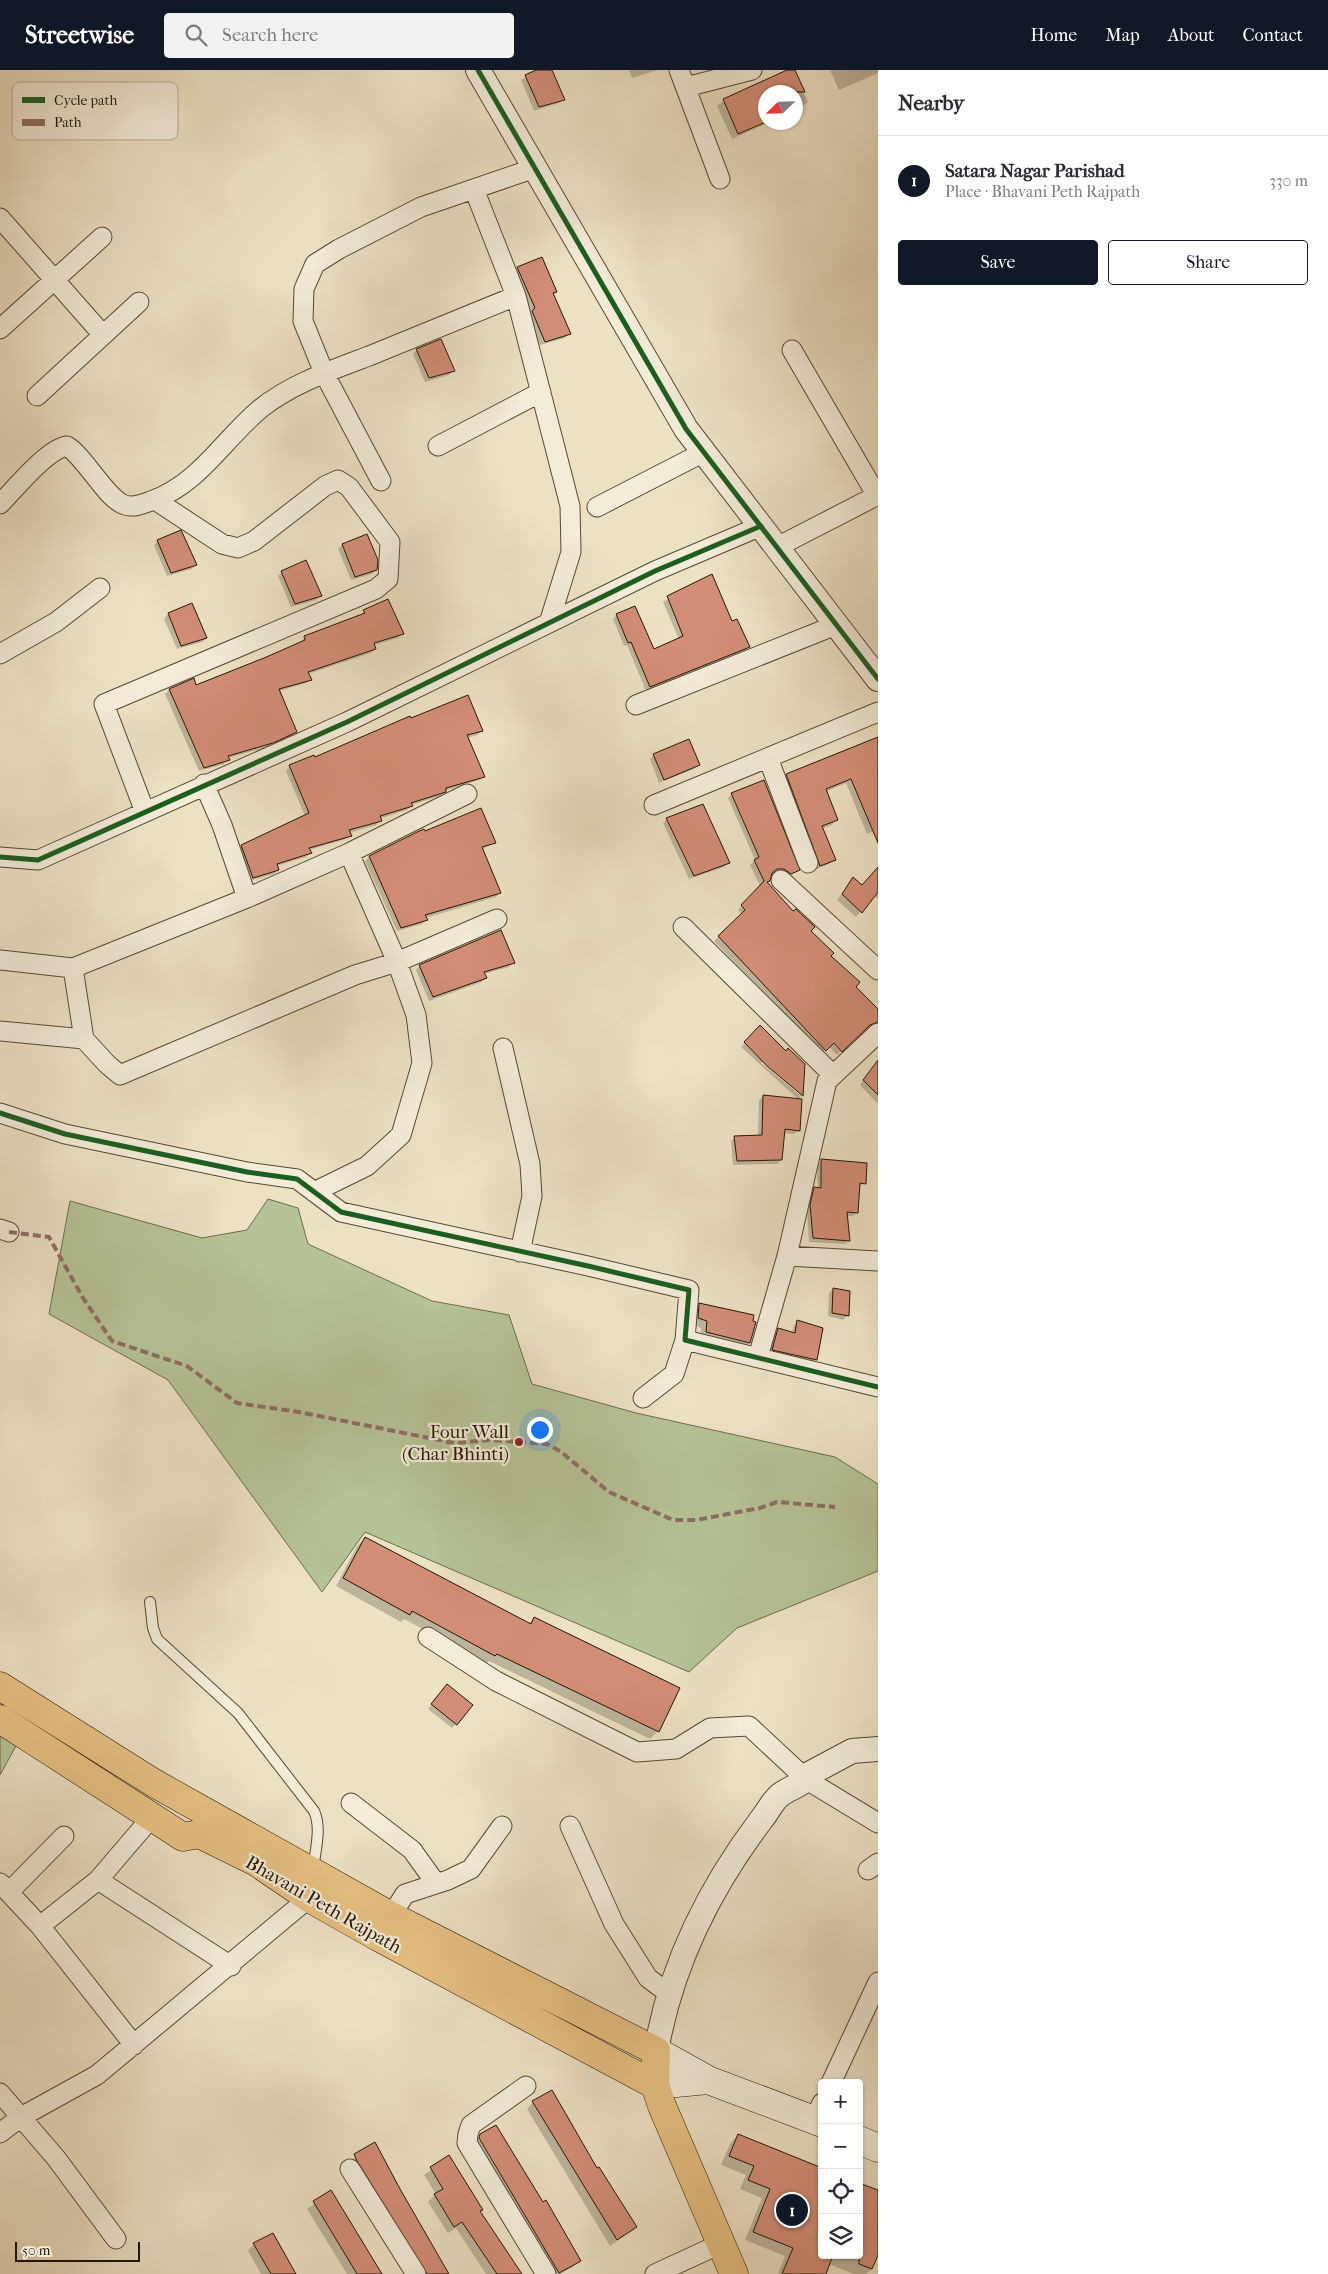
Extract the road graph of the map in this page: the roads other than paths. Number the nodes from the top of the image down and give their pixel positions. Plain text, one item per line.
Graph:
1 (478, 70) edge
2 (752, 70) edge
3 (683, 78) edge
4 (535, 168) junction
5 (720, 179) dead end
6 (474, 189) junction
7 (0, 218) edge
8 (102, 236) dead end
9 (54, 280) junction
10 (516, 296) junction
11 (139, 302) dead end
12 (0, 329) edge
13 (103, 335) junction
14 (792, 350) dead end
15 (324, 373) junction
16 (541, 392) junction
17 (37, 396) dead end
18 (438, 446) dead end
19 (704, 452) junction
20 (381, 481) dead end
21 (877, 495) edge
22 (155, 500) junction
23 (0, 504) edge
24 (597, 507) dead end
25 (761, 526) junction
26 (777, 547) junction
27 (100, 588) dead end
28 (549, 623) junction
29 (836, 625) junction
30 (0, 654) edge
31 (878, 679) edge
32 (636, 706) dead end
33 (878, 712) edge
34 (768, 758) junction
35 (204, 784) junction
36 (467, 794) dead end
37 (654, 805) dead end
38 (145, 812) junction
39 (349, 853) junction
40 (0, 857) edge
41 (808, 863) dead end
42 (781, 880) dead end
43 (247, 898) junction
44 (497, 919) dead end
45 (682, 927) dead end
46 (0, 960) edge
47 (397, 962) junction
48 (73, 968) junction
49 (878, 970) edge
50 (0, 1031) edge
51 (878, 1033) edge
52 (84, 1038) junction
53 (503, 1048) dead end
54 (833, 1075) junction
55 (0, 1113) edge
56 (314, 1192) junction
57 (520, 1252) junction
58 (787, 1256) junction
59 (878, 1261) edge
60 (685, 1340) junction
61 (758, 1357) junction
62 (878, 1387) edge
63 (643, 1398) dead end
64 (150, 1602) dead end
65 (428, 1637) dead end
66 (0, 1686) edge
67 (0, 1704) edge
68 (0, 1719) edge
69 (878, 1749) edge
70 (807, 1780) junction
71 (351, 1804) dead end
72 (151, 1818) junction
73 (878, 1823) edge
74 (502, 1826) dead end
75 (570, 1826) dead end
76 (199, 1834) junction
77 (64, 1836) dead end
78 (98, 1880) junction
79 (435, 1882) junction
80 (311, 1884) junction
81 (5, 1888) edge
82 (391, 1916) junction
83 (40, 1926) junction
84 (231, 1966) junction
85 (878, 1982) edge
86 (668, 1993) junction
87 (134, 2045) junction
88 (656, 2051) junction
89 (833, 2079) edge
90 (708, 2080) junction
91 (655, 2085) junction
92 (526, 2086) dead end
93 (0, 2093) edge
94 (818, 2115) edge
95 (21, 2117) junction
96 (0, 2133) edge
97 (863, 2142) edge
98 (878, 2148) edge
99 (350, 2169) dead end
100 (116, 2239) dead end
101 (720, 2244) junction
102 (416, 2274) edge
103 (546, 2274) edge
104 (655, 2274) edge
105 (734, 2274) edge

1 - 4 street
2 - 3 street
3 - 5 street
4 - 6 street
4 - 19 street
6 - 10 street
6 - 15 street
7 - 9 street
8 - 9 street
9 - 12 street
9 - 13 street
10 - 15 street
10 - 16 street
11 - 13 street
13 - 17 street
14 - 21 street
15 - 20 street
15 - 22 street
16 - 18 street
16 - 28 street
19 - 24 street
19 - 25 street
21 - 26 street
22 - 23 street
22 - 38 street
25 - 26 street
25 - 28 street
26 - 29 street
27 - 30 street
28 - 35 street
29 - 31 street
29 - 32 street
33 - 34 street
34 - 37 street
34 - 41 street
35 - 38 street
35 - 43 street
36 - 39 street
38 - 40 street
39 - 43 street
39 - 47 street
42 - 49 street
43 - 48 street
44 - 47 street
45 - 54 street
46 - 48 street
47 - 52 street
47 - 56 street
48 - 52 street
50 - 52 street
51 - 54 street
53 - 57 street
54 - 58 street
55 - 56 street
56 - 57 street
57 - 60 street
58 - 59 street
58 - 61 street
60 - 61 street
60 - 63 street
61 - 62 street
64 - 80 lane
65 - 70 street
66 - 80 main road
67 - 76 main road
68 - 72 main road, Bhavani Peth Rajpath
69 - 70 street
70 - 73 street
70 - 86 street
71 - 79 street
72 - 76 main road, Bhavani Peth Rajpath
72 - 78 street
74 - 79 street
75 - 86 street
76 - 80 main road, Bhavani Peth Rajpath
77 - 81 street
78 - 83 street
78 - 84 street
79 - 82 street
80 - 82 main road
80 - 84 street
80 - 91 main road, Bhavani Peth Rajpath
81 - 83 street
82 - 88 main road
83 - 87 street
84 - 87 street
85 - 89 street
86 - 88 street
87 - 95 street
88 - 90 main road
88 - 91 main road
90 - 91 main road
90 - 94 main road
91 - 101 main road
92 - 103 street
93 - 95 street
95 - 96 street
95 - 100 street
97 - 98 main road
99 - 102 street
101 - 104 street
101 - 105 main road

